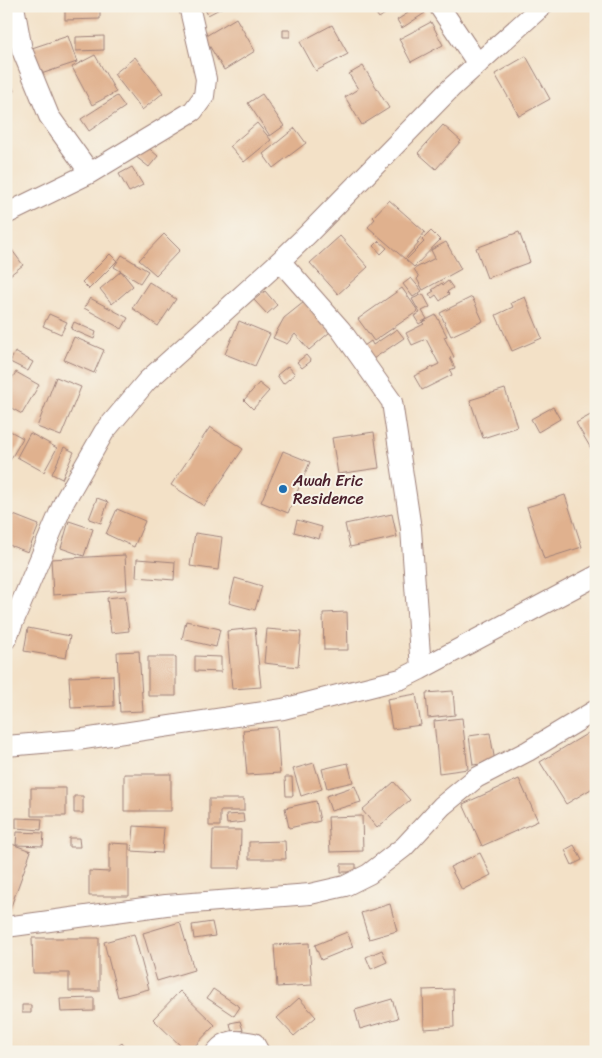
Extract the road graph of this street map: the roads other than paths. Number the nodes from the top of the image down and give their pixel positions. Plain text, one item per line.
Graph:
1 (14, 6) edge
2 (189, 6) edge
3 (439, 6) edge
4 (542, 6) edge
5 (478, 64) junction
6 (90, 173) junction
7 (6, 214) edge
8 (280, 261) junction
9 (596, 576) edge
10 (6, 639) edge
11 (422, 669) junction
12 (596, 710) edge
13 (6, 746) edge
14 (6, 927) edge
15 (216, 1052) edge
16 (259, 1052) edge

1 - 6 street
2 - 6 street
3 - 5 street
4 - 5 street
5 - 8 street
6 - 7 street
8 - 10 street
8 - 11 street
9 - 11 street
11 - 13 street
12 - 14 street
15 - 16 street

